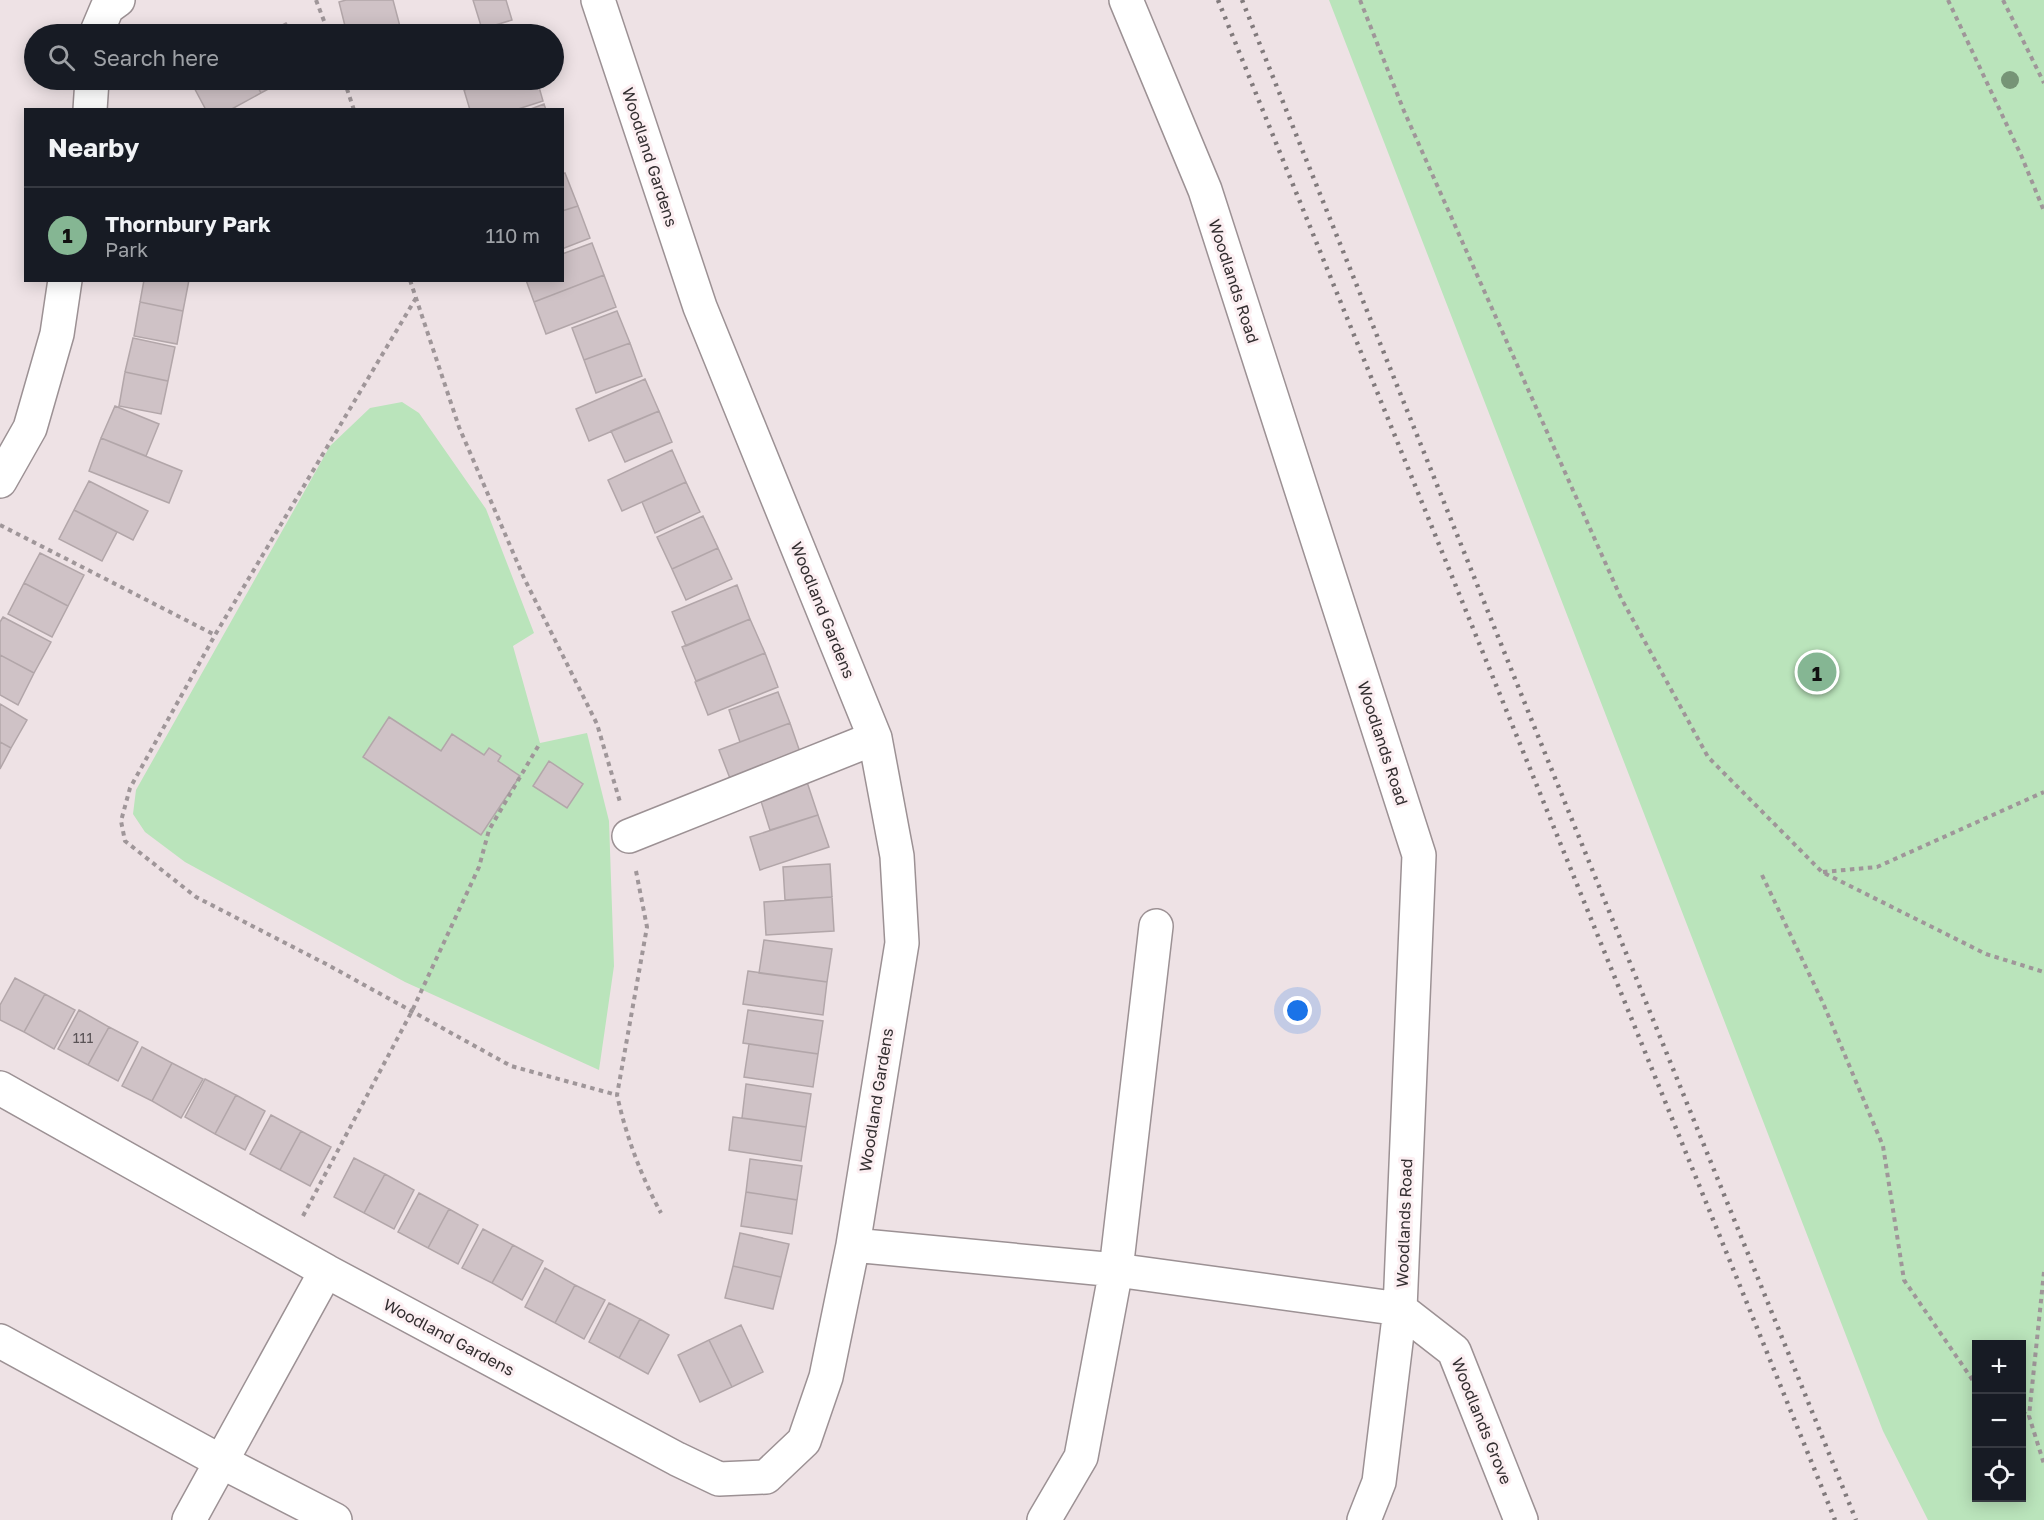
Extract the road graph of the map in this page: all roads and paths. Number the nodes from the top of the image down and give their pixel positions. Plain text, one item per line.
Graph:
1 (316, 0) edge
2 (598, 0) edge
3 (1126, 0) edge
4 (1360, 0) edge
5 (1948, 0) edge
6 (2003, 0) edge
7 (325, 24) edge
8 (2044, 83) edge
9 (91, 90) edge
10 (347, 90) edge
11 (90, 108) edge
12 (353, 108) edge
13 (2044, 211) edge
14 (65, 282) edge
15 (411, 282) edge
16 (416, 298) junction
17 (0, 481) edge
18 (0, 525) edge
19 (215, 635) junction
20 (875, 738) junction
21 (540, 743) dead end
22 (2044, 792) edge
23 (629, 836) junction
24 (1822, 872) junction
25 (1762, 875) dead end
26 (1156, 926) dead end
27 (2044, 972) edge
28 (412, 1011) junction
29 (0, 1088) edge
30 (617, 1095) junction
31 (661, 1213) dead end
32 (853, 1245) junction
33 (286, 1249) junction
34 (1116, 1270) junction
35 (326, 1271) junction
36 (2044, 1272) edge
37 (1401, 1309) junction
38 (0, 1341) edge
39 (1972, 1378) edge
40 (2026, 1414) edge
41 (2029, 1416) junction
42 (220, 1461) junction
43 (2044, 1464) edge
44 (189, 1520) edge
45 (334, 1520) edge
46 (1044, 1520) edge
47 (1364, 1520) edge
48 (1521, 1520) edge

1 - 7 path
2 - 20 street, Woodland Gardens
3 - 37 street, Woodlands Road
4 - 24 path
5 - 13 path
6 - 8 path
9 - 11 street
10 - 12 path
14 - 17 street
15 - 16 path
16 - 19 path
16 - 23 path
18 - 19 path
19 - 28 path
20 - 23 street
20 - 32 street, Woodland Gardens
21 - 28 path
22 - 24 path
23 - 30 path
24 - 27 path
25 - 39 path
26 - 34 street
28 - 30 path
28 - 33 path
29 - 33 street, Woodland Gardens
30 - 31 path
32 - 34 street
32 - 35 street, Woodland Gardens
33 - 35 street, Woodland Gardens
34 - 37 street
34 - 46 street
35 - 42 street
36 - 41 path
37 - 47 street, Woodlands Road
37 - 48 street, Woodlands Grove
38 - 42 street
40 - 41 path
41 - 43 path
42 - 44 street
42 - 45 street

